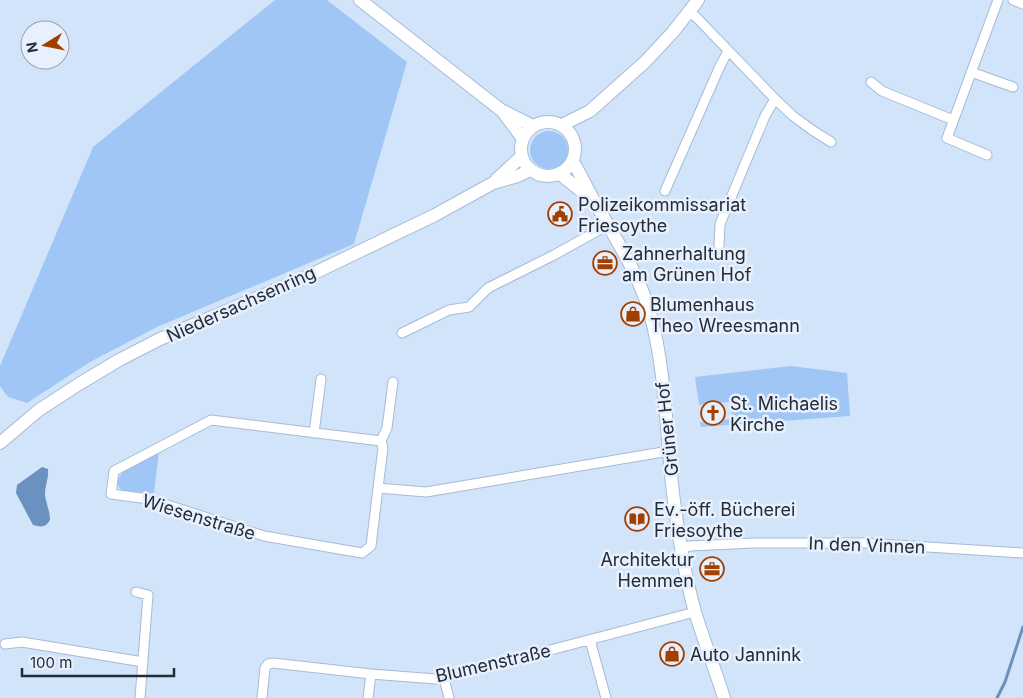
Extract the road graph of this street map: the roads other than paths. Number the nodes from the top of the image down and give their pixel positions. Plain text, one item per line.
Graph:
1 (360, 0) edge
2 (698, 0) edge
3 (998, 0) edge
4 (1014, 0) edge
5 (1023, 4) edge
6 (690, 12) junction
7 (728, 51) junction
8 (971, 72) junction
9 (870, 82) dead end
10 (1013, 87) dead end
11 (775, 99) junction
12 (501, 110) junction
13 (590, 111) junction
14 (953, 120) junction
15 (562, 125) junction
16 (533, 126) junction
17 (573, 138) junction
18 (523, 139) junction
19 (831, 142) dead end
20 (986, 155) dead end
21 (522, 156) junction
22 (573, 162) junction
23 (530, 170) junction
24 (560, 174) junction
25 (493, 183) junction
26 (664, 191) dead end
27 (594, 201) junction
28 (608, 225) junction
29 (719, 246) dead end
30 (402, 333) dead end
31 (321, 379) dead end
32 (393, 382) dead end
33 (314, 433) junction
34 (381, 441) junction
35 (0, 443) edge
36 (669, 451) junction
37 (378, 488) junction
38 (681, 548) junction
39 (1023, 553) edge
40 (136, 592) dead end
41 (695, 612) junction
42 (590, 640) junction
43 (5, 644) dead end
44 (144, 662) junction
45 (370, 674) junction
46 (444, 678) junction
47 (140, 698) edge
48 (262, 698) edge
49 (368, 698) edge
50 (449, 698) edge
51 (606, 698) edge
52 (724, 698) edge

1 - 12 main road
2 - 6 main road
3 - 8 street
4 - 5 street
6 - 7 street
6 - 13 main road
7 - 11 street
7 - 26 street
8 - 10 street
8 - 14 street
9 - 14 street
11 - 19 street
11 - 29 street
12 - 16 main road
12 - 18 main road
13 - 15 main road
13 - 17 main road
14 - 20 street
15 - 16 main road
15 - 17 main road
16 - 18 main road
17 - 22 main road
18 - 21 main road
21 - 23 main road
21 - 25 main road, Niedersachsenring
22 - 24 main road
22 - 27 main road, Grüner Hof
23 - 24 main road
23 - 25 main road, Niedersachsenring
24 - 27 main road, Grüner Hof
25 - 35 main road, Niedersachsenring
27 - 28 main road, Grüner Hof
28 - 30 street
28 - 36 main road, Grüner Hof
31 - 33 street
32 - 34 street, Wiesenstraße
33 - 34 street, Wiesenstraße
33 - 37 street, Wiesenstraße
34 - 37 street, Wiesenstraße
36 - 37 street
36 - 38 main road, Grüner Hof
38 - 39 street, In den Vinnen
38 - 41 main road, Grüner Hof
40 - 44 street
41 - 42 street, Blumenstraße
41 - 52 main road, Grüner Hof
42 - 46 street, Blumenstraße
42 - 51 street
43 - 44 street
44 - 47 street
45 - 46 street, Blumenstraße
45 - 48 street, Blumenstraße
45 - 49 street
46 - 50 street

